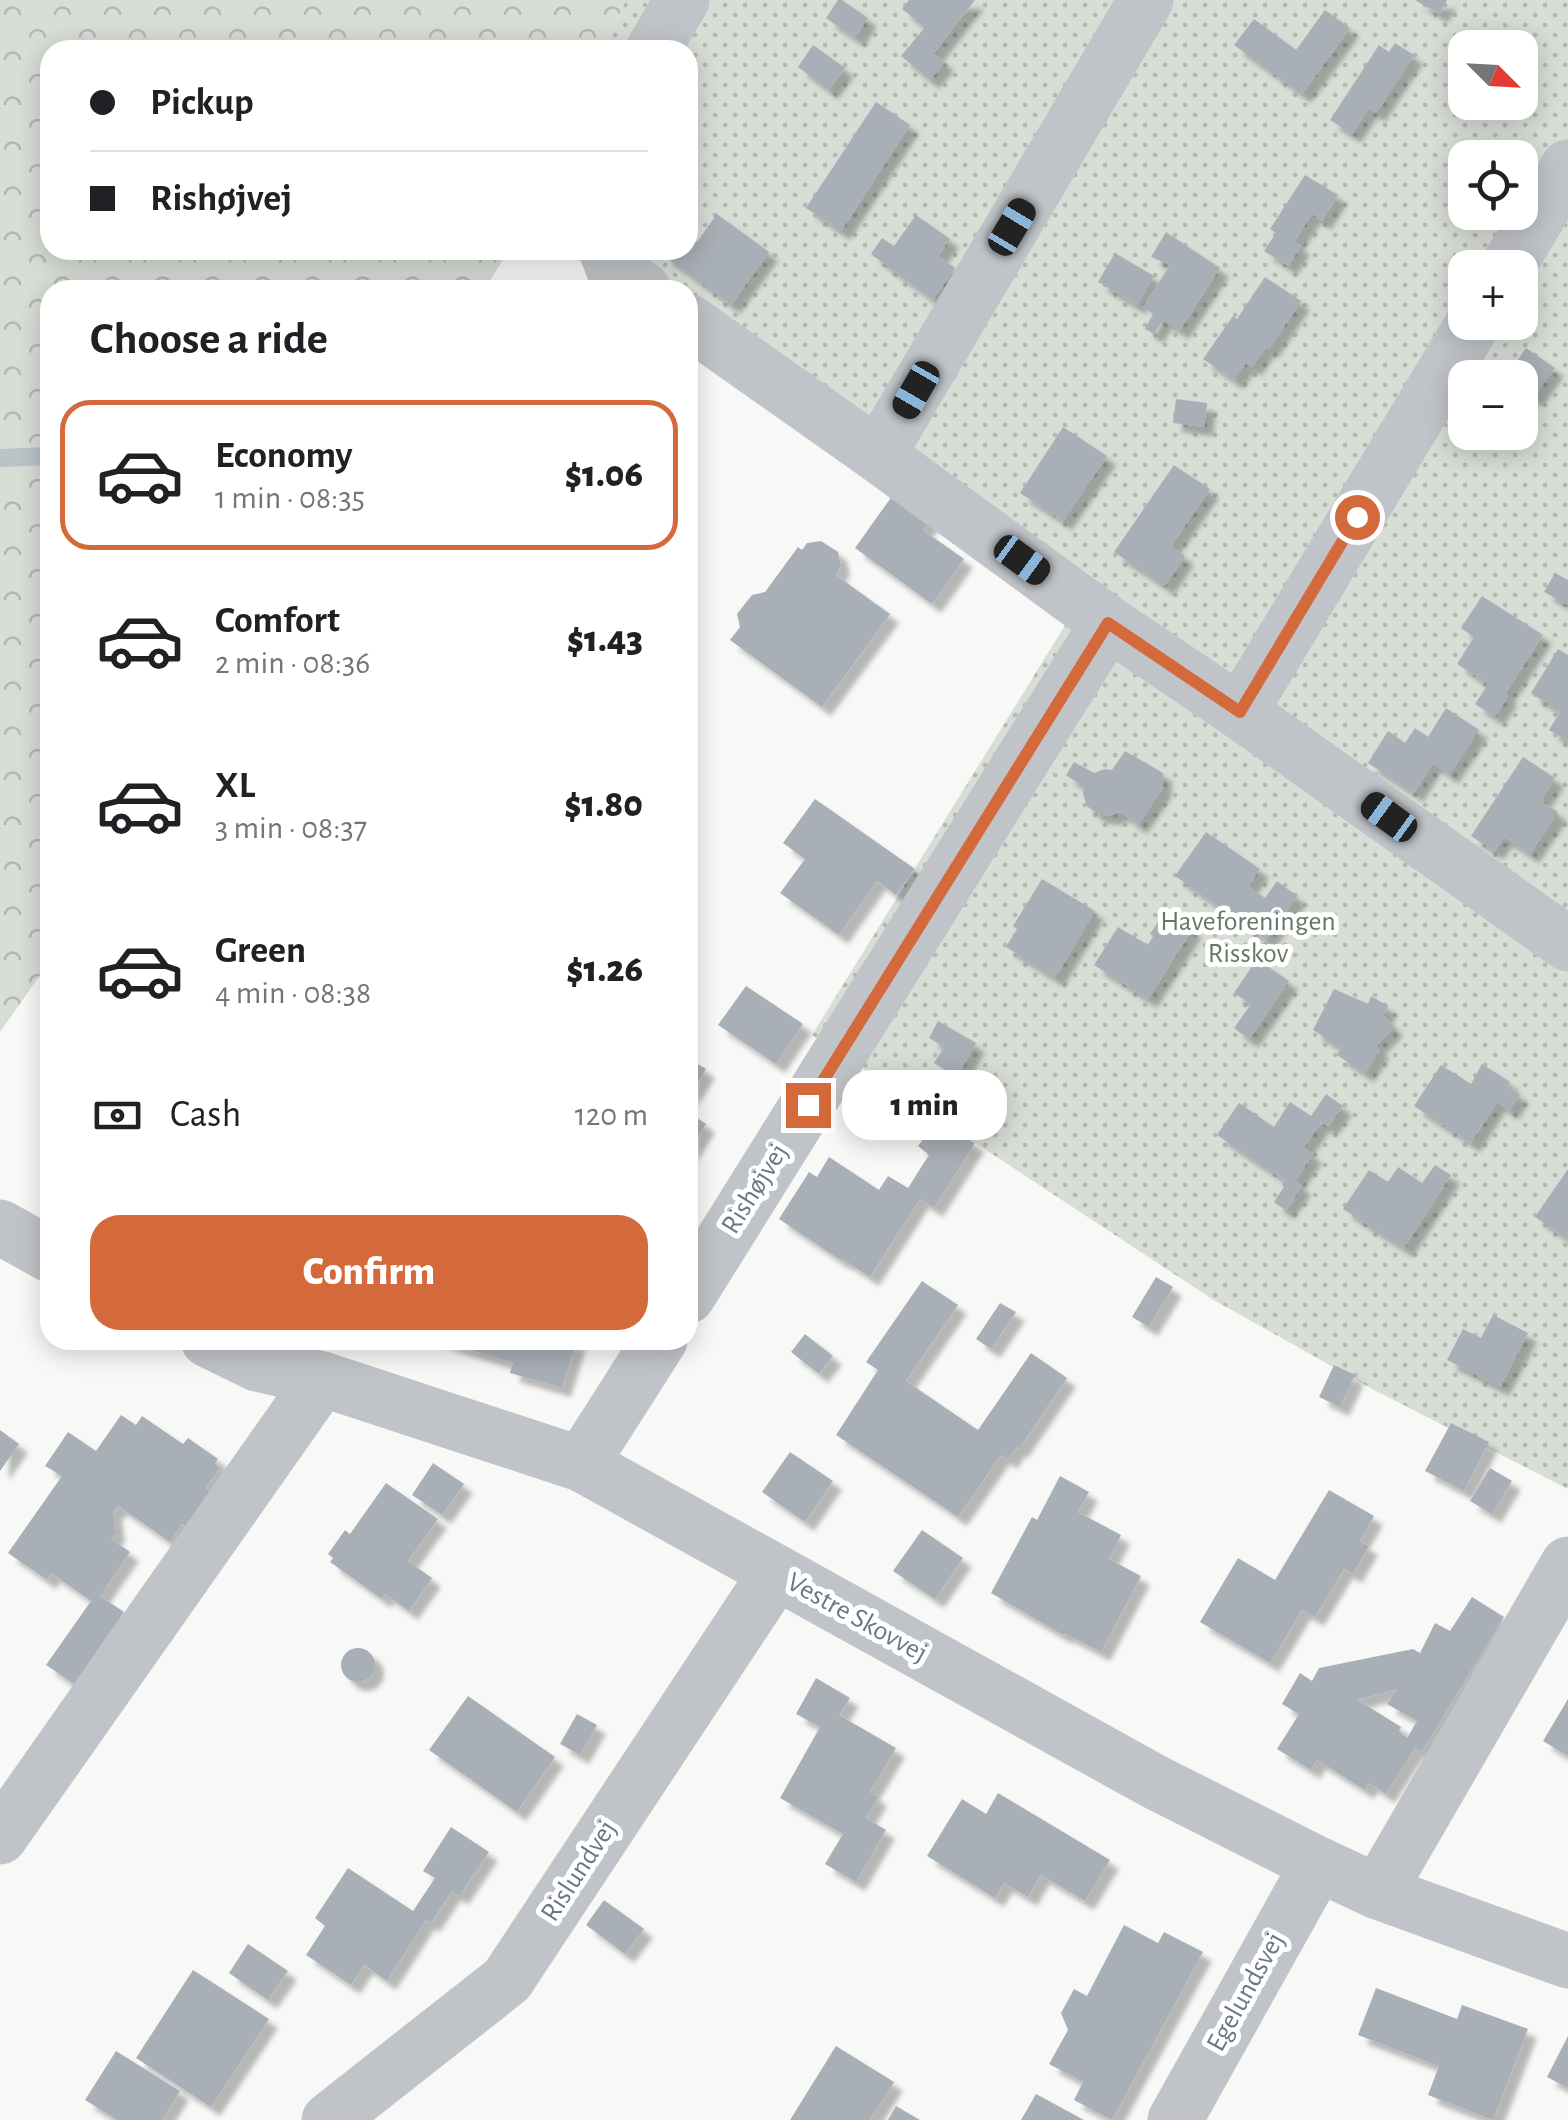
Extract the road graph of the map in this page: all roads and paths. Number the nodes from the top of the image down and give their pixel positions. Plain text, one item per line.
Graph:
1 (682, 0) edge
2 (1146, 0) edge
3 (659, 40) edge
4 (1568, 167) edge
5 (1518, 250) edge
6 (610, 260) edge
7 (630, 280) edge
8 (698, 327) edge
9 (1463, 340) edge
10 (878, 455) junction
11 (1108, 623) junction
12 (1240, 712) junction
13 (1568, 944) edge
14 (0, 1228) edge
15 (40, 1250) edge
16 (698, 1280) edge
17 (228, 1350) edge
18 (654, 1350) edge
19 (322, 1379) junction
20 (581, 1464) junction
21 (1568, 1564) edge
22 (776, 1573) junction
23 (0, 1838) edge
24 (1318, 1864) junction
25 (1378, 1892) junction
26 (1568, 1961) edge
27 (329, 2120) edge
28 (1175, 2120) edge

1 - 3 street
2 - 10 street
4 - 5 street
6 - 7 street
8 - 10 street
9 - 12 street
10 - 11 street
11 - 12 street
11 - 16 street, Rishøjvej
12 - 13 street
14 - 15 street
17 - 19 street, Vestre Skovvej
18 - 20 street
19 - 20 street, Vestre Skovvej
19 - 23 street
20 - 22 street, Vestre Skovvej
21 - 25 street
22 - 24 street, Vestre Skovvej
22 - 27 street, Rislundvej
24 - 25 street, Vestre Skovvej
24 - 28 street, Egelundsvej
25 - 26 street, Vestre Skovvej

